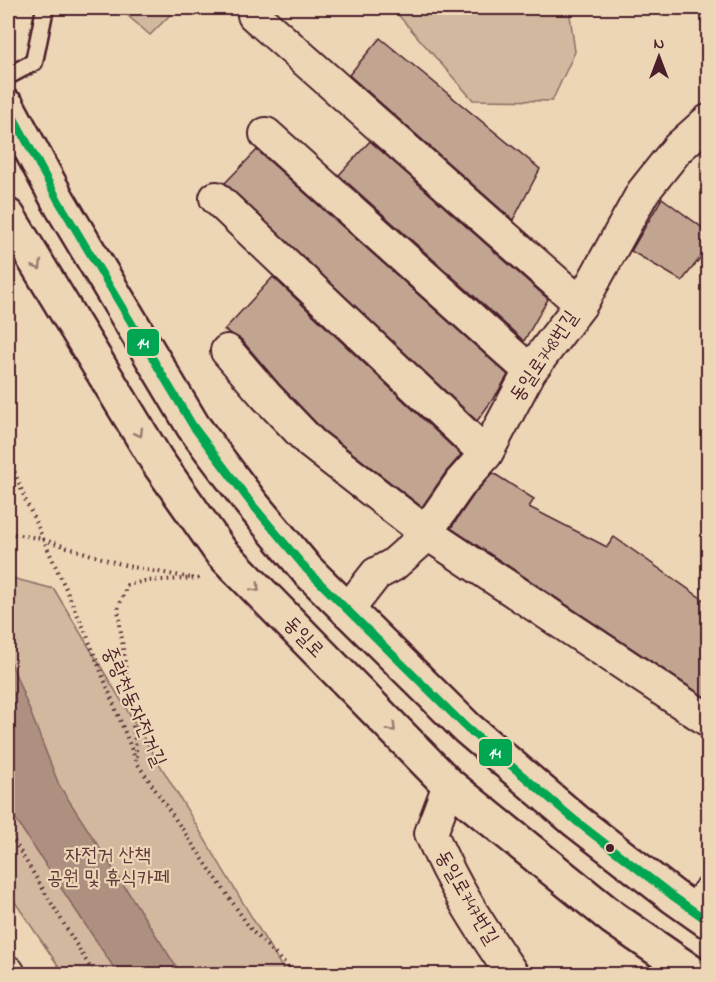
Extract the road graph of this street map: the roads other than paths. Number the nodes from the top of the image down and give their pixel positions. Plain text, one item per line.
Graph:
1 (45, 8) edge
2 (254, 15) dead end
3 (8, 76) edge
4 (8, 107) edge
5 (708, 121) edge
6 (266, 134) dead end
7 (216, 198) dead end
8 (8, 216) edge
9 (581, 304) junction
10 (227, 351) dead end
11 (530, 371) junction
12 (486, 454) junction
13 (425, 532) junction
14 (347, 611) junction
15 (708, 720) edge
16 (449, 785) junction
17 (704, 908) edge
18 (512, 975) edge
19 (694, 975) edge

1 - 3 lane
2 - 9 street
4 - 14 street
5 - 9 street, 동일로748번길
6 - 11 street
7 - 12 street
8 -> 16 street, 동일로
9 - 11 street, 동일로748번길
10 - 13 street
11 - 12 street, 동일로748번길
12 - 13 street, 동일로748번길
13 - 14 street, 동일로748번길
13 - 15 street
14 - 17 street
16 - 18 street, 동일로747번길
16 - 19 street, 동일로

